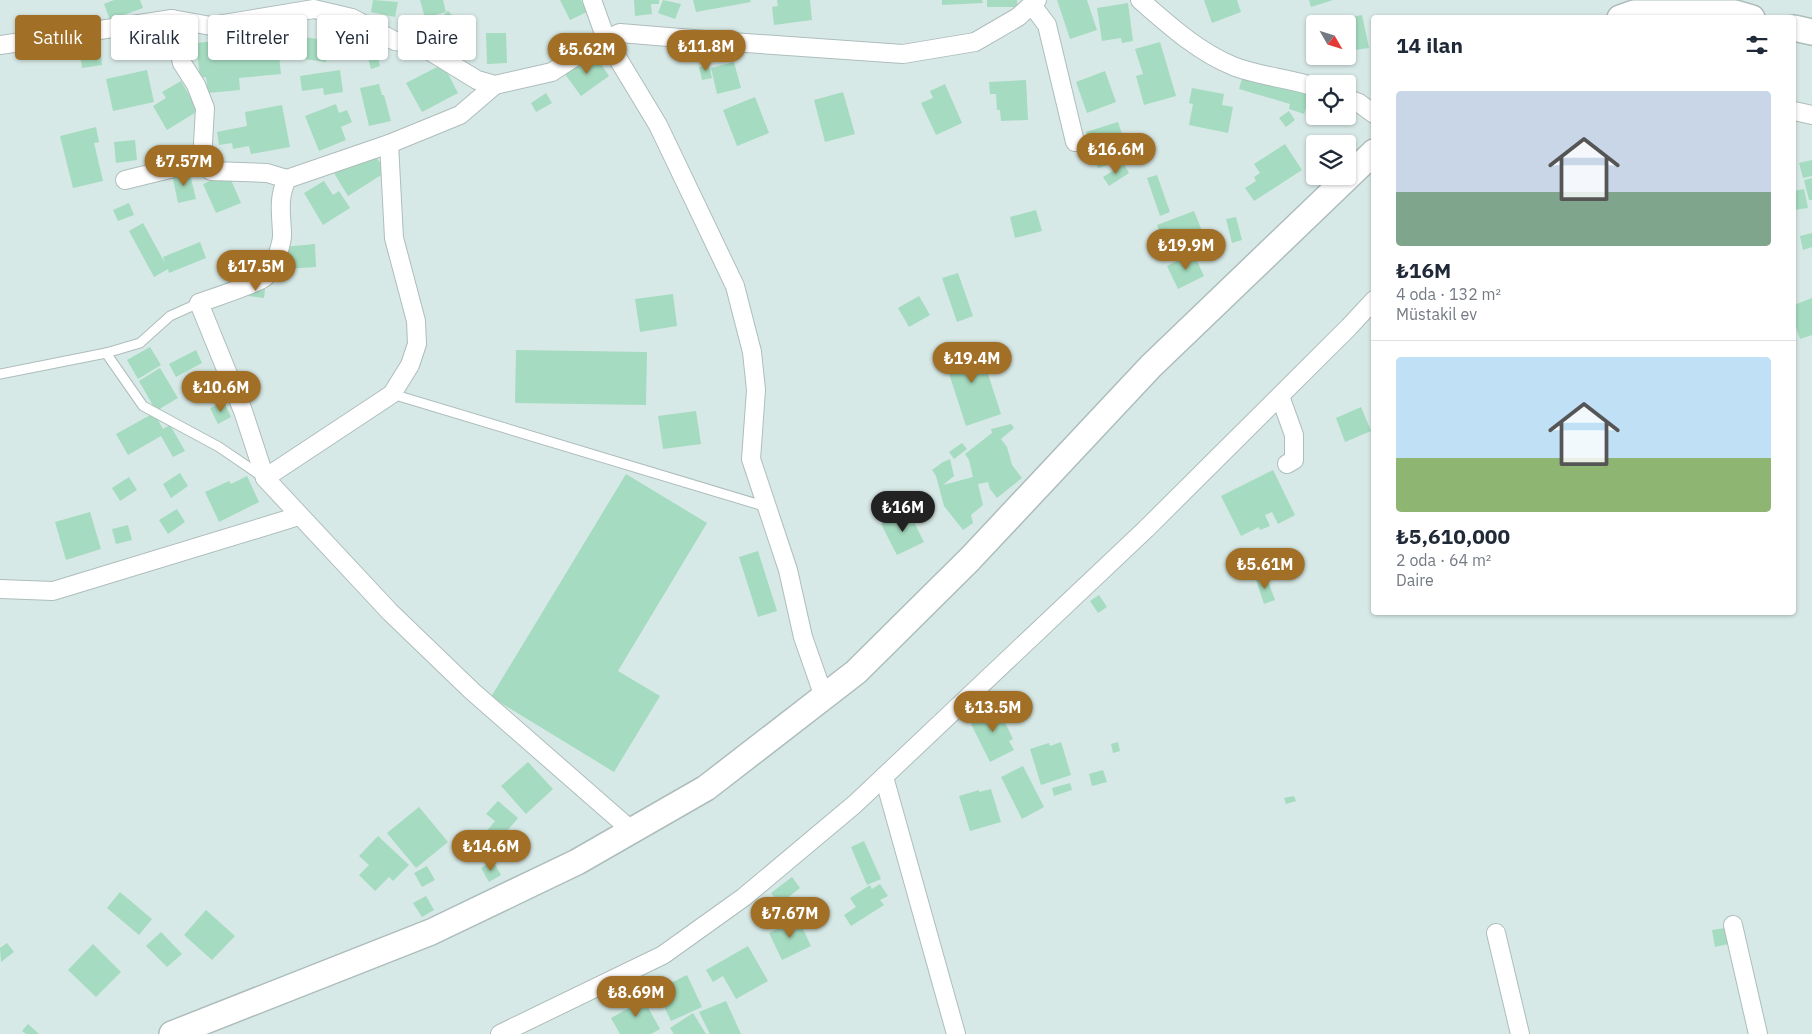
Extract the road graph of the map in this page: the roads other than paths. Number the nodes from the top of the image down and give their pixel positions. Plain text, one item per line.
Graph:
1 (592, 0) edge
2 (1140, 0) edge
3 (1034, 2) edge
4 (1628, 15) edge
5 (1742, 15) edge
6 (198, 24) edge
7 (111, 28) edge
8 (1796, 28) edge
9 (1812, 32) edge
10 (606, 39) junction
11 (0, 45) edge
12 (181, 60) edge
13 (1306, 84) edge
14 (495, 85) junction
15 (1356, 102) edge
16 (1796, 111) edge
17 (1371, 112) edge
18 (1812, 115) edge
19 (1075, 142) dead end
20 (389, 144) junction
21 (1371, 155) edge
22 (202, 161) junction
23 (287, 179) junction
24 (125, 180) dead end
25 (199, 303) junction
26 (1371, 303) edge
27 (106, 353) junction
28 (0, 374) edge
29 (392, 394) junction
30 (1280, 396) junction
31 (1287, 464) dead end
32 (266, 478) junction
33 (767, 507) junction
34 (299, 516) junction
35 (0, 589) edge
36 (824, 697) junction
37 (884, 776) junction
38 (631, 830) junction
39 (1733, 925) dead end
40 (1496, 932) dead end
41 (172, 1034) edge
42 (500, 1034) edge
43 (956, 1034) edge
44 (1520, 1034) edge
45 (1758, 1034) edge

1 - 10 street
2 - 13 street
3 - 10 street
3 - 19 street
4 - 5 street
6 - 14 street
7 - 11 street
8 - 9 street
10 - 14 street
10 - 33 street
12 - 22 street
14 - 20 street
15 - 17 street
16 - 18 street
20 - 23 street
20 - 29 street
21 - 36 street
22 - 23 street
22 - 24 street
23 - 25 street
25 - 27 lane
25 - 32 street
26 - 30 street
27 - 28 lane
27 - 32 lane
29 - 32 street
29 - 33 lane
30 - 31 street
30 - 37 street
32 - 34 street
33 - 36 street
34 - 35 street
34 - 38 street
36 - 38 street
37 - 42 street
37 - 43 street
38 - 41 street
39 - 45 street
40 - 44 street

